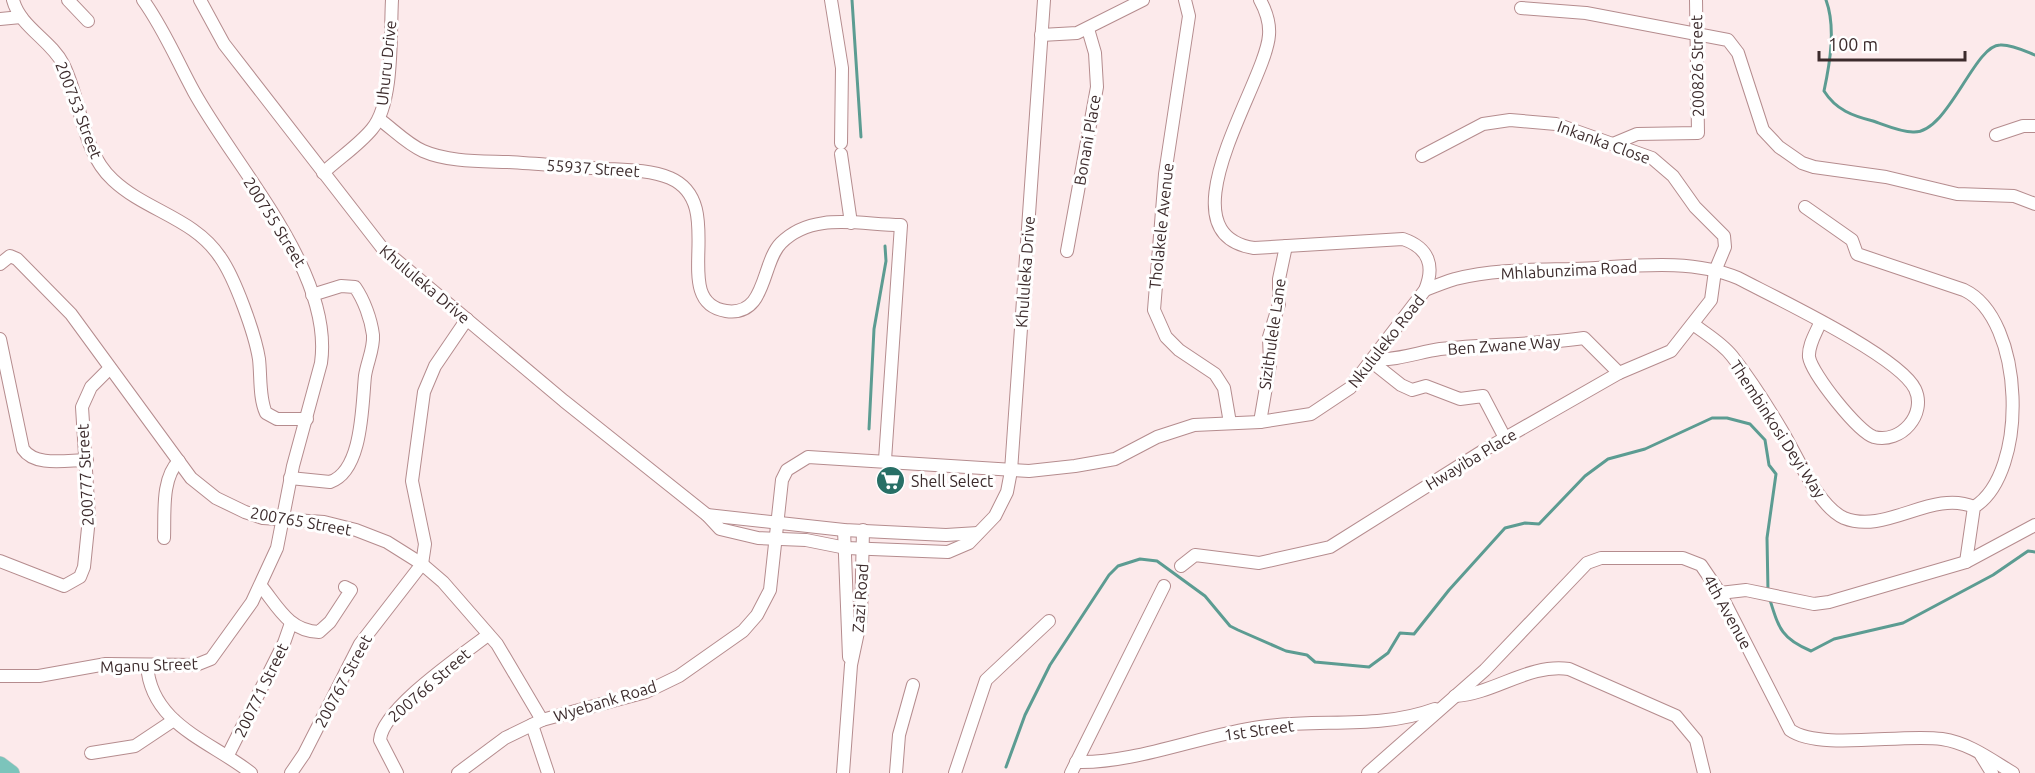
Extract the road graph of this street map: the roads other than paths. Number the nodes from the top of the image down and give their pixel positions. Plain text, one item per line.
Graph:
1 (14, 0) edge
2 (68, 0) edge
3 (143, 0) edge
4 (200, 0) edge
5 (392, 0) edge
6 (831, 0) edge
7 (1044, 0) edge
8 (1143, 0) edge
9 (1185, 0) edge
10 (1260, 0) edge
11 (1696, 0) edge
12 (1521, 8) dead end
13 (21, 17) junction
14 (0, 19) edge
15 (88, 21) dead end
16 (1088, 29) junction
17 (1696, 32) junction
18 (1041, 35) junction
19 (379, 120) junction
20 (2035, 126) edge
21 (1996, 135) dead end
22 (1612, 144) junction
23 (1422, 156) dead end
24 (323, 173) junction
25 (2035, 204) edge
26 (1804, 207) dead end
27 (851, 223) junction
28 (1286, 246) junction
29 (1067, 251) dead end
30 (0, 264) edge
31 (1716, 271) junction
32 (1425, 290) junction
33 (312, 295) junction
34 (467, 319) junction
35 (1820, 323) junction
36 (1693, 324) junction
37 (0, 339) edge
38 (1374, 361) junction
39 (110, 368) junction
40 (1619, 373) junction
41 (307, 419) junction
42 (1260, 422) junction
43 (1230, 423) junction
44 (1505, 438) junction
45 (87, 460) junction
46 (885, 460) junction
47 (180, 461) junction
48 (1011, 471) junction
49 (292, 472) junction
50 (1974, 507) junction
51 (707, 515) junction
52 (284, 520) junction
53 (777, 522) junction
54 (2035, 525) edge
55 (844, 530) junction
56 (863, 530) junction
57 (978, 533) junction
58 (164, 538) dead end
59 (776, 540) junction
60 (846, 548) junction
61 (863, 549) junction
62 (0, 561) edge
63 (1966, 562) junction
64 (422, 564) junction
65 (1181, 566) dead end
66 (261, 585) junction
67 (1164, 586) dead end
68 (345, 587) dead end
69 (1720, 594) junction
70 (1048, 621) dead end
71 (291, 623) junction
72 (488, 634) junction
73 (851, 664) junction
74 (147, 665) junction
75 (0, 676) edge
76 (913, 686) dead end
77 (1455, 696) junction
78 (1442, 706) junction
79 (174, 720) junction
80 (537, 722) junction
81 (1979, 752) junction
82 (91, 753) dead end
83 (228, 755) junction
84 (0, 764) edge
85 (1073, 767) edge
86 (12, 773) edge
87 (251, 773) edge
88 (291, 773) edge
89 (398, 773) edge
90 (458, 773) edge
91 (548, 773) edge
92 (843, 773) edge
93 (896, 773) edge
94 (955, 773) edge
95 (1368, 773) edge
96 (1704, 773) edge
97 (1992, 773) edge
98 (2013, 773) edge

1 - 13 street, 200753 Street
2 - 15 street
3 - 33 street, 200755 Street
4 - 24 street, Khululeka Drive
5 - 19 street, Uhuru Drive
6 - 27 street
7 - 18 street, Khululeka Drive
8 - 16 street
9 - 43 street, Tholakele Avenue
10 - 28 street, Nkululeko Road
11 - 17 street, 200826 Street
12 - 17 street
13 - 14 street
13 - 41 street, 200753 Street
16 - 18 street
16 - 29 street, Bonani Place
17 - 22 street, 200826 Street
17 - 25 street
18 - 48 street, Khululeka Drive
19 - 24 street, Uhuru Drive
19 - 27 street, 55937 Street
20 - 21 street
22 - 23 street, Inkanka Close
22 - 31 street, Inkanka Close
24 - 34 street, Khululeka Drive
26 - 50 street
27 - 46 street, 55937 Street
28 - 32 street, Nkululeko Road
28 - 42 street, Sizithulele Lane
30 - 39 street, 200765 Street
31 - 32 street, Mhlabunzima Road
31 - 35 street, Mhlabunzima Road
31 - 36 street, Hwayiba Place
32 - 38 street, Nkululeko Road
33 - 41 street, 200755 Street
33 - 49 street
34 - 51 street, Khululeka Drive
34 - 64 street
35 - 35 street, Mhlabunzima Road
36 - 40 street, Hwayiba Place
36 - 50 street, Thembinkosi Deyi Way
37 - 45 street
38 - 40 street, Ben Zwane Way
38 - 42 street, Nkululeko Road
38 - 44 street
39 - 45 street, 200777 Street
39 - 47 street, 200765 Street
40 - 44 street, Hwayiba Place
41 - 49 street, 200755 Street
42 - 43 street, Nkululeko Road
43 - 48 street, Nkululeko Road
44 - 65 street, Hwayiba Place
45 - 62 street, 200777 Street
46 - 48 street, Nkululeko Road
46 - 53 street, Wyebank Road
47 - 52 street, 200765 Street
47 - 58 street
48 - 57 street, Khululeka Drive
49 - 52 street, 200755 Street
50 - 63 street
51 - 53 street
51 - 59 street, Khululeka Drive
52 - 64 street, 200765 Street
52 - 66 street, Mganu Street
53 - 55 street
53 - 59 street, Wyebank Road
54 - 63 street
55 - 56 street
55 - 60 street, Zazi Road
56 - 57 street
56 - 61 street, Zazi Road
57 - 61 street, Khululeka Drive
59 - 60 street, Khululeka Drive
59 - 80 street, Wyebank Road
60 - 61 street, Khululeka Drive
60 - 73 street, Zazi Road
61 - 73 street, Zazi Road
63 - 69 street
64 - 72 street, 200765 Street
64 - 88 street, 200767 Street
66 - 71 street
66 - 74 street, Mganu Street
67 - 85 street, 1st Street
68 - 71 street
69 - 77 street, 4th Avenue
69 - 81 street, 4th Avenue
70 - 94 street
71 - 83 street, 200771 Street
72 - 80 street, 200765 Street
72 - 89 street, 200766 Street
73 - 92 street, Zazi Road
74 - 75 street, Mganu Street
74 - 79 street
76 - 93 street
77 - 78 street, 4th Avenue
77 - 96 street
78 - 85 street, 1st Street
78 - 95 street, 4th Avenue
79 - 82 street
79 - 83 street
80 - 90 street, Wyebank Road
80 - 91 street, 200765 Street
81 - 97 street
81 - 98 street, 4th Avenue
83 - 87 street
84 - 86 main road

